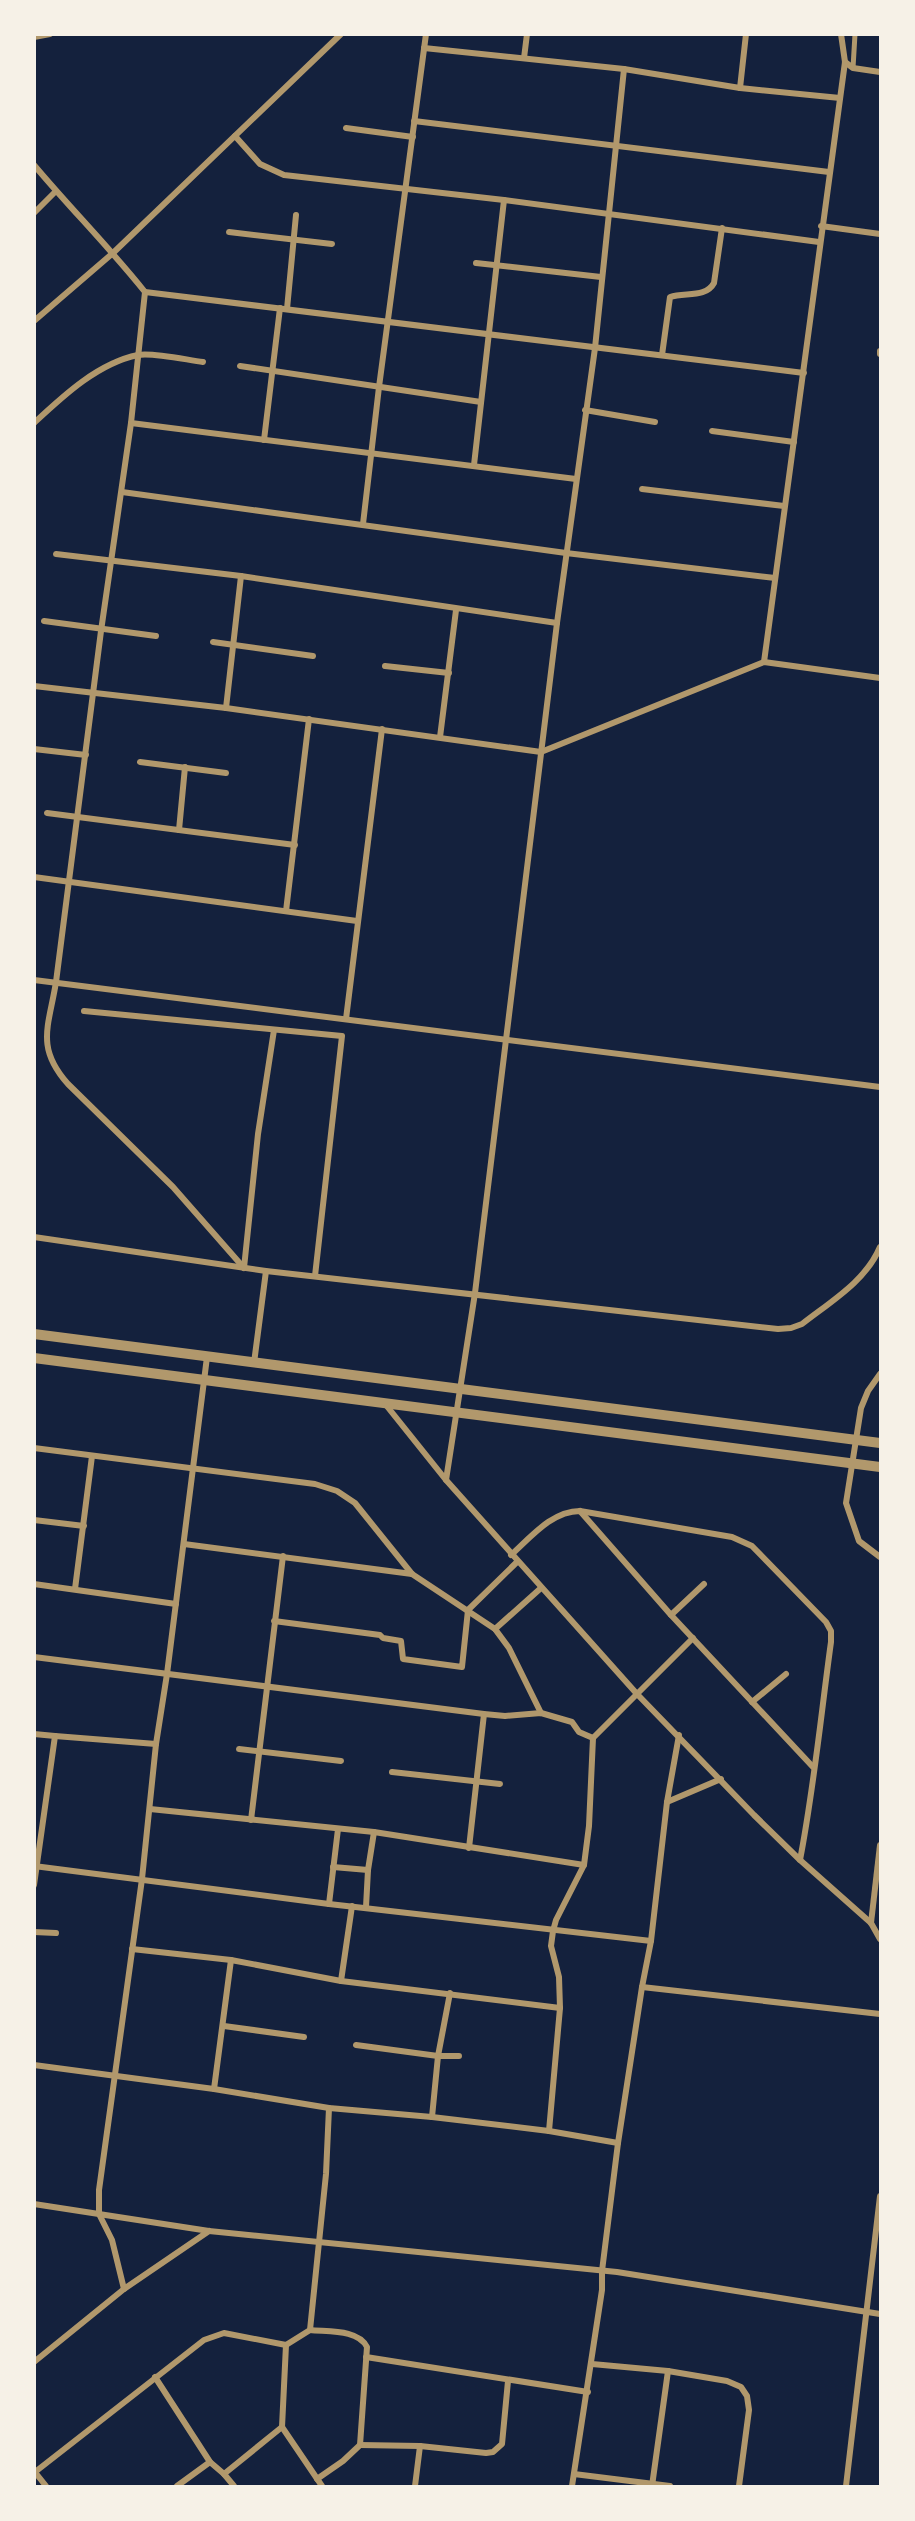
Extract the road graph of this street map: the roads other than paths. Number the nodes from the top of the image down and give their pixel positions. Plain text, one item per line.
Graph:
1 (50, 34) edge
2 (341, 34) edge
3 (426, 34) edge
4 (527, 34) edge
5 (746, 34) edge
6 (842, 34) edge
7 (855, 34) edge
8 (34, 37) edge
9 (424, 48) junction
10 (524, 58) junction
11 (845, 62) junction
12 (624, 69) junction
13 (853, 69) junction
14 (880, 72) edge
15 (740, 88) junction
16 (840, 98) junction
17 (414, 121) junction
18 (346, 128) dead end
19 (235, 136) junction
20 (413, 137) junction
21 (617, 145) junction
22 (34, 165) edge
23 (830, 172) junction
24 (406, 190) junction
25 (56, 191) junction
26 (504, 200) junction
27 (34, 213) edge
28 (610, 214) junction
29 (296, 215) dead end
30 (821, 226) junction
31 (722, 228) junction
32 (229, 232) dead end
33 (880, 234) edge
34 (293, 239) junction
35 (819, 242) junction
36 (332, 244) dead end
37 (113, 253) junction
38 (476, 263) dead end
39 (496, 265) junction
40 (601, 278) junction
41 (145, 292) junction
42 (284, 308) junction
43 (389, 320) junction
44 (34, 321) edge
45 (489, 334) junction
46 (595, 348) junction
47 (140, 355) junction
48 (662, 355) junction
49 (203, 362) dead end
50 (240, 366) dead end
51 (272, 370) junction
52 (804, 373) junction
53 (378, 387) junction
54 (482, 402) junction
55 (585, 410) junction
56 (655, 422) dead end
57 (34, 423) edge
58 (131, 423) junction
59 (712, 432) dead end
60 (264, 440) junction
61 (794, 442) junction
62 (372, 454) junction
63 (474, 465) junction
64 (576, 479) junction
65 (642, 489) dead end
66 (122, 492) junction
67 (784, 506) junction
68 (363, 524) junction
69 (566, 553) junction
70 (56, 554) dead end
71 (112, 562) junction
72 (241, 576) junction
73 (775, 578) junction
74 (456, 609) junction
75 (44, 621) dead end
76 (557, 623) junction
77 (101, 630) junction
78 (156, 636) dead end
79 (213, 642) dead end
80 (234, 644) junction
81 (313, 656) dead end
82 (764, 662) junction
83 (385, 666) dead end
84 (449, 673) junction
85 (880, 678) edge
86 (34, 686) edge
87 (93, 693) junction
88 (226, 708) junction
89 (309, 719) junction
90 (382, 729) junction
91 (440, 737) junction
92 (34, 749) edge
93 (541, 752) junction
94 (86, 754) junction
95 (140, 762) dead end
96 (185, 767) junction
97 (226, 773) dead end
98 (47, 813) dead end
99 (78, 816) junction
100 (179, 830) junction
101 (295, 845) junction
102 (34, 877) edge
103 (70, 880) junction
104 (286, 911) junction
105 (357, 921) junction
106 (34, 980) edge
107 (56, 982) junction
108 (84, 1011) dead end
109 (345, 1019) junction
110 (274, 1030) junction
111 (506, 1039) junction
112 (880, 1087) edge
113 (34, 1237) edge
114 (880, 1247) edge
115 (244, 1268) junction
116 (266, 1271) junction
117 (315, 1276) junction
118 (475, 1293) junction
119 (34, 1335) edge
120 (207, 1357) junction
121 (34, 1358) edge
122 (254, 1363) junction
123 (880, 1374) edge
124 (204, 1379) junction
125 (460, 1389) junction
126 (384, 1402) junction
127 (457, 1411) junction
128 (855, 1439) junction
129 (880, 1443) edge
130 (34, 1448) edge
131 (92, 1456) junction
132 (852, 1464) junction
133 (880, 1467) edge
134 (192, 1468) junction
135 (446, 1480) junction
136 (580, 1511) junction
137 (34, 1520) edge
138 (84, 1526) junction
139 (184, 1544) junction
140 (511, 1555) junction
141 (284, 1556) junction
142 (880, 1557) edge
143 (517, 1562) junction
144 (412, 1574) junction
145 (34, 1584) edge
146 (704, 1584) dead end
147 (541, 1588) junction
148 (75, 1589) junction
149 (176, 1604) junction
150 (468, 1610) junction
151 (671, 1615) junction
152 (274, 1621) junction
153 (495, 1629) junction
154 (693, 1638) junction
155 (34, 1657) edge
156 (167, 1674) junction
157 (786, 1674) dead end
158 (267, 1686) junction
159 (638, 1694) junction
160 (752, 1702) junction
161 (541, 1713) junction
162 (484, 1714) junction
163 (34, 1734) edge
164 (679, 1735) junction
165 (55, 1736) junction
166 (593, 1738) junction
167 (156, 1744) junction
168 (238, 1749) dead end
169 (258, 1751) junction
170 (341, 1761) dead end
171 (813, 1767) junction
172 (393, 1772) dead end
173 (721, 1779) junction
174 (476, 1780) junction
175 (501, 1784) dead end
176 (667, 1802) junction
177 (150, 1809) junction
178 (251, 1820) junction
179 (338, 1829) junction
180 (374, 1832) junction
181 (880, 1845) edge
182 (469, 1848) junction
183 (800, 1860) junction
184 (584, 1865) junction
185 (36, 1866) edge
186 (333, 1867) junction
187 (368, 1870) junction
188 (142, 1879) junction
189 (34, 1885) edge
190 (329, 1904) junction
191 (352, 1906) junction
192 (366, 1908) junction
193 (871, 1923) junction
194 (553, 1931) junction
195 (34, 1932) edge
196 (56, 1934) dead end
197 (880, 1939) edge
198 (651, 1941) junction
199 (132, 1949) junction
200 (231, 1960) junction
201 (341, 1981) junction
202 (642, 1987) junction
203 (450, 1993) junction
204 (560, 2008) junction
205 (880, 2013) edge
206 (224, 2026) junction
207 (304, 2037) dead end
208 (356, 2045) dead end
209 (438, 2056) junction
210 (459, 2056) dead end
211 (34, 2065) edge
212 (115, 2075) junction
213 (214, 2089) junction
214 (329, 2108) junction
215 (432, 2117) junction
216 (549, 2132) junction
217 (618, 2143) junction
218 (880, 2196) edge
219 (34, 2204) edge
220 (99, 2214) junction
221 (209, 2231) junction
222 (320, 2242) junction
223 (602, 2271) junction
224 (124, 2289) junction
225 (866, 2312) junction
226 (880, 2314) edge
227 (310, 2331) junction
228 (286, 2345) junction
229 (366, 2357) junction
230 (34, 2362) edge
231 (592, 2364) junction
232 (668, 2371) junction
233 (155, 2378) junction
234 (508, 2380) junction
235 (588, 2392) junction
236 (282, 2427) junction
237 (360, 2445) junction
238 (420, 2446) junction
239 (210, 2462) junction
240 (35, 2472) edge
241 (224, 2474) junction
242 (574, 2474) junction
243 (317, 2479) junction
244 (652, 2485) edge
245 (46, 2487) edge
246 (177, 2487) edge
247 (234, 2487) edge
248 (322, 2487) edge
249 (415, 2487) edge
250 (572, 2487) edge
251 (670, 2487) edge
252 (739, 2487) edge
253 (846, 2487) edge

1 - 8 street
2 - 19 street
3 - 9 street
4 - 10 street
5 - 15 street
6 - 11 street
7 - 13 street
9 - 10 street
9 - 17 street
10 - 12 street
11 - 13 street
11 - 16 street
12 - 15 street
12 - 21 street
13 - 14 street
15 - 16 street
16 - 23 street
17 - 20 street
17 - 21 street
18 - 20 street
19 - 24 street
19 - 37 street
20 - 24 street
21 - 23 street
21 - 28 street
22 - 25 street
23 - 30 street
24 - 26 street
24 - 43 street
25 - 27 street
25 - 37 street
26 - 28 street
26 - 39 street
28 - 31 street
28 - 40 street
29 - 34 street
30 - 33 street
30 - 35 street
31 - 35 street
31 - 48 street
32 - 34 street
34 - 36 street
34 - 42 street
35 - 52 street
37 - 41 street
37 - 44 street
38 - 39 street
39 - 40 street
39 - 45 street
40 - 46 street
41 - 42 street
41 - 47 street
42 - 43 street
42 - 51 street
43 - 45 street
43 - 53 street
45 - 46 street
45 - 54 street
46 - 48 street
46 - 55 street
47 - 49 street
47 - 57 street
47 - 58 street
48 - 52 street
50 - 51 street
51 - 53 street
51 - 60 street
52 - 61 street
53 - 54 street
53 - 62 street
54 - 63 street
55 - 56 street
55 - 64 street
58 - 60 street
58 - 66 street
59 - 61 street
60 - 62 street
61 - 67 street
62 - 63 street
62 - 68 street
63 - 64 street
64 - 69 street
65 - 67 street
66 - 68 street
66 - 71 street
67 - 73 street
68 - 69 street
69 - 73 street
69 - 76 street
70 - 71 street
71 - 72 street
71 - 77 street
72 - 74 street
72 - 80 street
73 - 82 street
74 - 76 street
74 - 84 street
75 - 77 street
76 - 93 street
77 - 78 street
77 - 87 street
79 - 80 street
80 - 81 street
80 - 88 street
82 - 85 street
82 - 93 street
83 - 84 street
84 - 91 street
86 - 87 street
87 - 88 street
87 - 94 street
88 - 89 street
89 - 90 street
89 - 101 street
90 - 91 street
90 - 105 street
91 - 93 street
92 - 94 street
93 - 111 street
94 - 99 street
95 - 96 street
96 - 97 street
96 - 100 street
98 - 99 street
99 - 100 street
99 - 103 street
100 - 101 street
101 - 104 street
102 - 103 street
103 - 104 street
103 - 107 street
104 - 105 street
105 - 109 street
106 - 107 street
107 - 109 street
107 - 115 street
108 - 110 street
109 - 111 street
110 - 115 street
110 - 117 street
111 - 112 street
111 - 118 street
113 - 115 street
114 - 118 street
115 - 116 street
116 - 117 street
116 - 122 street
117 - 118 street
118 - 125 street
119 - 120 street
120 - 122 street
120 - 124 street
121 - 124 street
122 - 125 street
123 - 128 street
124 - 126 street
124 - 134 street
125 - 127 street
125 - 128 street
126 - 127 street
126 - 135 street
127 - 132 street
127 - 135 street
128 - 129 street
128 - 132 street
130 - 131 street
131 - 134 street
131 - 138 street
132 - 133 street
132 - 142 street
134 - 139 street
134 - 144 street
135 - 140 street
136 - 140 street
136 - 151 street
136 - 171 street
137 - 138 street
138 - 148 street
139 - 141 street
139 - 149 street
140 - 143 street
141 - 144 street
141 - 152 street
143 - 147 street
143 - 150 street
144 - 150 street
145 - 148 street
146 - 151 street
147 - 153 street
147 - 159 street
148 - 149 street
149 - 156 street
150 - 152 street
150 - 153 street
151 - 154 street
152 - 158 street
153 - 161 street
154 - 159 street
154 - 160 street
155 - 156 street
156 - 158 street
156 - 167 street
157 - 160 street
158 - 162 street
158 - 169 street
159 - 164 street
159 - 166 street
160 - 171 street
161 - 162 street
161 - 166 street
162 - 174 street
163 - 165 street
164 - 173 street
164 - 176 street
165 - 167 street
165 - 185 street
166 - 184 street
167 - 177 street
168 - 169 street
169 - 170 street
169 - 178 street
171 - 183 street
172 - 174 street
173 - 176 street
173 - 183 street
174 - 175 street
174 - 182 street
176 - 198 street
177 - 178 street
177 - 188 street
178 - 179 street
179 - 180 street
179 - 186 street
180 - 182 street
180 - 187 street
181 - 193 street
182 - 184 street
183 - 193 street
184 - 194 street
185 - 188 street
185 - 189 street
186 - 187 street
186 - 190 street
187 - 192 street
188 - 190 street
188 - 199 street
190 - 191 street
191 - 192 street
191 - 201 street
192 - 194 street
193 - 197 street
194 - 198 street
194 - 204 street
195 - 196 street
198 - 202 street
199 - 200 street
199 - 212 street
200 - 201 street
200 - 206 street
201 - 203 street
202 - 205 street
202 - 217 street
203 - 204 street
203 - 209 street
204 - 216 street
206 - 207 street
206 - 213 street
208 - 209 street
209 - 210 street
209 - 215 street
211 - 212 street
212 - 213 street
212 - 220 street
213 - 214 street
214 - 215 street
214 - 222 street
215 - 216 street
216 - 217 street
217 - 223 street
218 - 225 street
219 - 220 street
220 - 221 street
220 - 224 street
221 - 222 street
221 - 224 street
222 - 223 street
222 - 227 street
223 - 225 street
223 - 231 street
224 - 230 street
225 - 226 street
225 - 253 street
227 - 228 street
227 - 229 street
228 - 233 street
228 - 236 street
229 - 234 street
229 - 237 street
231 - 232 street
231 - 235 street
232 - 244 street
232 - 252 street
233 - 239 street
233 - 240 street
234 - 235 street
234 - 238 street
235 - 242 street
236 - 241 street
236 - 243 street
237 - 238 street
237 - 243 street
238 - 249 street
239 - 241 street
239 - 246 street
240 - 245 street
241 - 247 street
242 - 244 street
242 - 250 street
243 - 248 street
244 - 251 street

